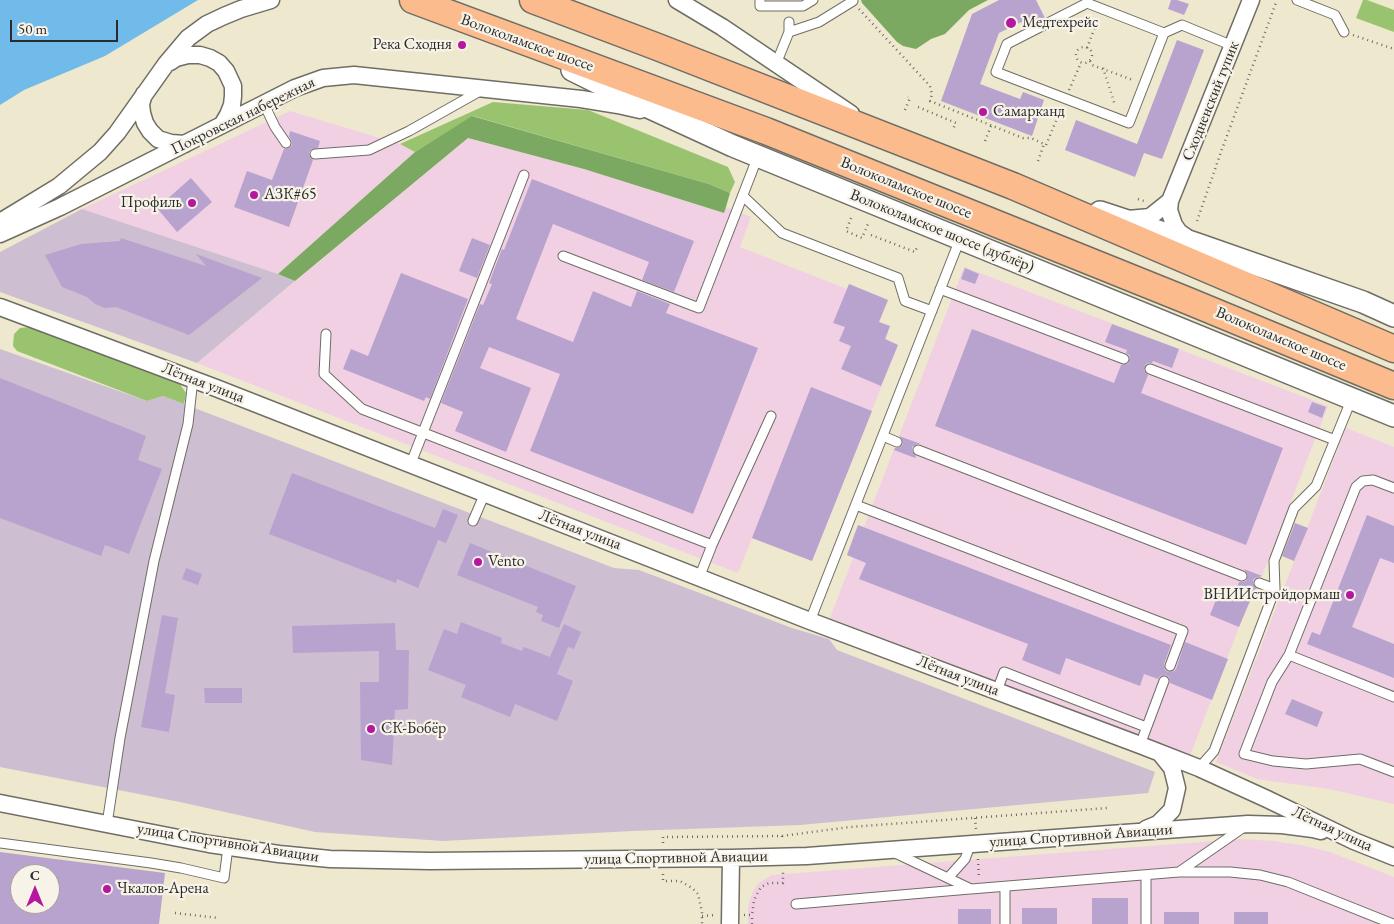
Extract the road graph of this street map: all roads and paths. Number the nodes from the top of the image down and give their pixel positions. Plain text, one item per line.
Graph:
1 (272, 0) edge
2 (413, 0) edge
3 (533, 0) edge
4 (677, 0) edge
5 (760, 0) edge
6 (813, 0) edge
7 (1252, 0) edge
8 (1277, 0) edge
9 (1297, 0) edge
10 (853, 1) joint
11 (1102, 9) junction
12 (789, 22) dead end
13 (496, 31) junction
14 (789, 32) junction
15 (1344, 32) joint
16 (1164, 33) junction
17 (1233, 46) junction
18 (1087, 48) junction
19 (1394, 49) edge
20 (1090, 61) junction
21 (1081, 63) junction
22 (166, 64) junction
23 (776, 64) junction
24 (1103, 68) junction
25 (1144, 84) junction
26 (483, 89) junction
27 (144, 94) junction
28 (908, 97) dead end
29 (1066, 98) junction
30 (264, 104) junction
31 (918, 107) dead end
32 (905, 110) dead end
33 (983, 117) dead end
34 (1121, 120) junction
35 (681, 121) junction
36 (982, 122) junction
37 (222, 125) junction
38 (991, 126) junction
39 (953, 129) dead end
40 (882, 135) junction
41 (986, 141) dead end
42 (286, 143) dead end
43 (184, 144) junction
44 (1044, 144) junction
45 (315, 154) dead end
46 (758, 156) junction
47 (1038, 161) dead end
48 (524, 175) dead end
49 (1013, 186) junction
50 (743, 196) junction
51 (1138, 199) dead end
52 (1170, 201) junction
53 (1146, 202) dead end
54 (851, 218) dead end
55 (1123, 219) junction
56 (1198, 221) dead end
57 (0, 222) edge
58 (868, 224) dead end
59 (0, 234) edge
60 (871, 235) dead end
61 (960, 238) junction
62 (1197, 244) junction
63 (918, 245) dead end
64 (564, 256) dead end
65 (940, 289) junction
66 (0, 307) edge
67 (932, 311) junction
68 (1394, 316) edge
69 (326, 334) dead end
70 (1394, 348) edge
71 (1124, 359) dead end
72 (1150, 369) dead end
73 (193, 379) junction
74 (1394, 386) edge
75 (1352, 398) junction
76 (771, 416) dead end
77 (1394, 416) edge
78 (423, 433) junction
79 (883, 436) junction
80 (1335, 440) junction
81 (897, 442) dead end
82 (918, 450) dead end
83 (411, 463) junction
84 (1394, 488) edge
85 (485, 493) junction
86 (856, 505) junction
87 (473, 521) dead end
88 (712, 545) junction
89 (1242, 576) dead end
90 (699, 578) junction
91 (1259, 583) dead end
92 (1275, 589) junction
93 (810, 621) junction
94 (1289, 655) junction
95 (1170, 666) dead end
96 (1164, 681) dead end
97 (997, 691) junction
98 (1394, 696) edge
99 (1146, 727) junction
100 (1140, 744) junction
101 (1160, 753) junction
102 (1199, 768) junction
103 (1394, 772) edge
104 (0, 803) edge
105 (1107, 808) dead end
106 (107, 824) junction
107 (1248, 824) junction
108 (1140, 832) junction
109 (782, 836) dead end
110 (663, 837) dead end
111 (1354, 841) junction
112 (0, 843) edge
113 (967, 844) junction
114 (228, 847) junction
115 (888, 849) junction
116 (1394, 857) edge
117 (731, 858) junction
118 (663, 859) junction
119 (1179, 872) junction
120 (1146, 875) junction
121 (948, 878) junction
122 (1005, 887) junction
123 (970, 890) junction
124 (796, 904) dead end
125 (175, 913) dead end
126 (752, 915) dead end
127 (219, 918) dead end
128 (702, 924) edge
129 (730, 924) edge
130 (752, 924) edge
131 (1005, 924) edge
132 (1146, 924) edge
133 (1393, 924) edge

1 - 22 street
2 - 13 main road, Волоколамское шоссе
3 - 40 main road
4 - 23 street
5 - 6 lane
7 - 17 street, Сходненский тупик
8 - 56 path
9 - 15 lane
10 - 14 lane
10 - 36 path
11 - 16 lane
11 - 18 path
11 - 29 lane
12 - 14 lane
13 - 35 street, Волоколамское шоссе (дублёр)
13 - 74 main road, Волоколамское шоссе
14 - 23 lane
15 - 19 path
16 - 17 lane
16 - 25 lane
17 - 52 street, Сходненский тупик
18 - 20 path
18 - 21 path
20 - 21 path
20 - 24 path
21 - 29 path
22 - 27 street
22 - 37 street
23 - 40 street
24 - 25 path
24 - 34 path
25 - 34 lane
26 - 30 street, Покровская набережная
26 - 35 street, Покровская набережная
26 - 45 lane
27 - 43 street
27 - 57 street
28 - 32 path
29 - 34 lane
29 - 44 path
30 - 37 street, Покровская набережная
30 - 42 lane
31 - 39 path
33 - 36 path
35 - 46 street, Волоколамское шоссе (дублёр)
36 - 38 path
37 - 43 street, Покровская набережная
38 - 41 path
38 - 44 path
40 - 49 main road
43 - 59 street, Покровская набережная
44 - 47 path
46 - 50 lane
46 - 61 street, Волоколамское шоссе (дублёр)
48 - 78 lane
49 - 55 street
49 - 70 main road
50 - 64 lane
50 - 67 lane
51 - 53 path
52 - 55 street
52 - 62 street
54 - 58 path
55 - 62 street
60 - 63 path
61 - 65 lane
61 - 75 street, Волоколамское шоссе (дублёр)
62 - 68 street
65 - 67 lane
65 - 71 lane
66 - 73 street, Лётная улица
67 - 79 lane
69 - 78 lane
72 - 80 lane
73 - 83 street, Лётная улица
73 - 106 lane
75 - 77 street, Волоколамское шоссе (дублёр)
75 - 80 lane
76 - 88 lane
78 - 83 lane
78 - 88 lane
79 - 81 lane
79 - 86 lane
80 - 92 lane
82 - 89 lane
83 - 85 street, Лётная улица
84 - 94 lane
85 - 87 lane
85 - 90 street, Лётная улица
86 - 93 lane
86 - 95 lane
88 - 90 lane
90 - 93 street, Лётная улица
91 - 92 lane
92 - 102 lane
93 - 97 street, Лётная улица
94 - 98 lane
94 - 103 lane
96 - 99 lane
97 - 99 lane
97 - 100 street, Лётная улица
99 - 100 lane
100 - 101 street, Лётная улица
101 - 102 street, Лётная улица
101 - 108 street
102 - 111 street, Лётная улица
104 - 106 street, улица Спортивной Авиации
105 - 109 path
106 - 114 street, улица Спортивной Авиации
107 - 108 street, улица Спортивной Авиации
107 - 111 street, улица Спортивной Авиации
107 - 119 lane
108 - 113 street, улица Спортивной Авиации
110 - 118 path
111 - 116 street, Лётная улица
112 - 114 lane
113 - 115 street, улица Спортивной Авиации
113 - 121 lane
114 - 118 street, улица Спортивной Авиации
115 - 117 street, улица Спортивной Авиации
115 - 121 lane
117 - 118 street, улица Спортивной Авиации
117 - 129 street
118 - 128 path
119 - 120 lane
119 - 133 lane
120 - 122 lane
120 - 132 lane
121 - 123 lane
122 - 123 lane
122 - 131 lane
123 - 124 lane
125 - 127 path
126 - 130 path

